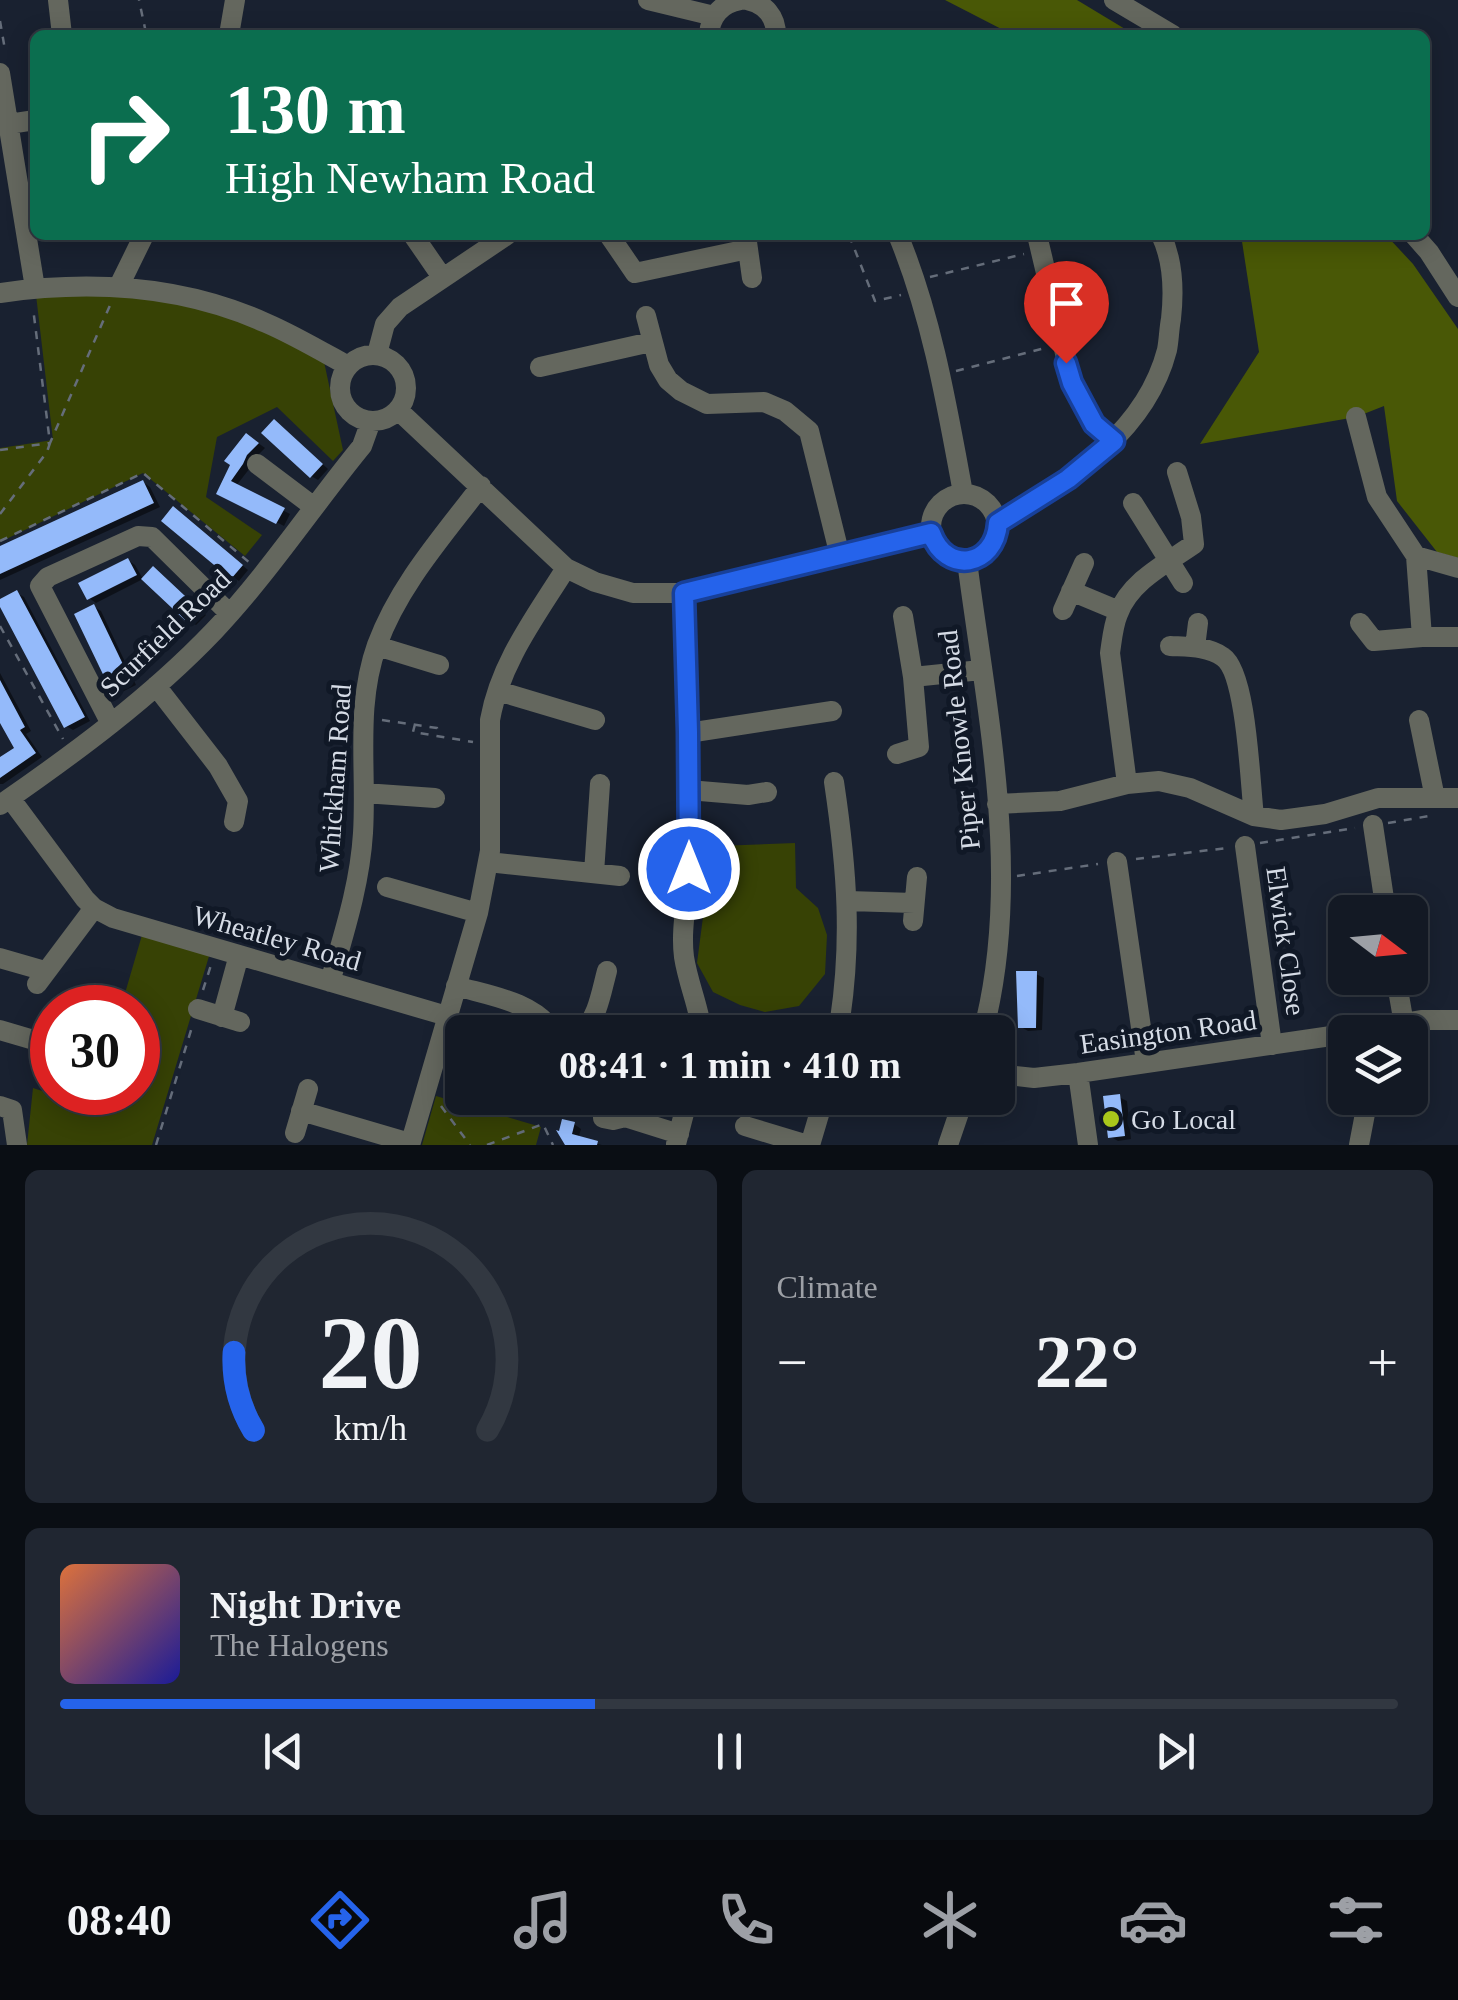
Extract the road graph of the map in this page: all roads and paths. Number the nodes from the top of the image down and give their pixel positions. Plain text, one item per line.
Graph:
1 (58, 0) edge
2 (139, 0) edge
3 (236, 0) edge
4 (648, 0) edge
5 (1114, 0) edge
6 (750, 1) edge
7 (0, 21) edge
8 (712, 26) edge
9 (61, 30) edge
10 (145, 30) edge
11 (231, 30) edge
12 (775, 30) edge
13 (1165, 30) edge
14 (5, 50) dead end
15 (0, 73) edge
16 (30, 121) edge
17 (9, 124) junction
18 (142, 240) edge
19 (416, 240) edge
20 (499, 240) edge
21 (612, 240) edge
22 (851, 240) edge
23 (900, 240) edge
24 (1163, 240) edge
25 (1418, 240) edge
26 (747, 242) edge
27 (1038, 242) edge
28 (442, 277) junction
29 (752, 278) dead end
30 (119, 286) junction
31 (917, 286) junction
32 (32, 288) junction
33 (0, 293) edge
34 (1458, 297) edge
35 (646, 316) dead end
36 (652, 342) junction
37 (1061, 343) junction
38 (377, 354) junction
39 (348, 366) junction
40 (539, 368) dead end
41 (941, 375) junction
42 (398, 410) junction
43 (1356, 416) dead end
44 (371, 421) junction
45 (1114, 441) junction
46 (50, 443) junction
47 (0, 450) edge
48 (257, 464) dead end
49 (1177, 472) dead end
50 (481, 486) junction
51 (964, 493) junction
52 (1133, 503) dead end
53 (314, 507) junction
54 (0, 514) edge
55 (998, 523) junction
56 (931, 533) junction
57 (0, 541) edge
58 (840, 556) junction
59 (1416, 556) junction
60 (967, 561) junction
61 (1169, 561) junction
62 (1084, 562) dead end
63 (566, 568) junction
64 (1458, 568) edge
65 (263, 573) junction
66 (1182, 583) dead end
67 (684, 593) junction
68 (1118, 611) junction
69 (229, 614) junction
70 (903, 616) dead end
71 (1360, 622) dead end
72 (1198, 623) dead end
73 (0, 626) edge
74 (1422, 637) junction
75 (1458, 637) edge
76 (1374, 642) junction
77 (377, 646) junction
78 (1170, 646) dead end
79 (1196, 647) junction
80 (1365, 662) dead end
81 (439, 665) dead end
82 (982, 670) junction
83 (913, 677) junction
84 (156, 686) junction
85 (498, 691) junction
86 (832, 711) dead end
87 (362, 717) junction
88 (595, 720) dead end
89 (1419, 720) dead end
90 (112, 724) junction
91 (414, 724) junction
92 (688, 732) junction
93 (436, 736) junction
94 (490, 744) junction
95 (70, 754) junction
96 (898, 754) dead end
97 (834, 782) dead end
98 (600, 784) dead end
99 (1126, 784) junction
100 (688, 790) junction
101 (768, 792) dead end
102 (364, 793) junction
103 (435, 798) dead end
104 (1435, 798) junction
105 (1458, 798) edge
106 (5, 802) edge
107 (996, 804) junction
108 (1254, 816) junction
109 (232, 822) dead end
110 (1372, 825) dead end
111 (1245, 846) dead end
112 (488, 862) junction
113 (1118, 862) dead end
114 (594, 873) junction
115 (620, 876) dead end
116 (917, 877) dead end
117 (387, 887) dead end
118 (1383, 895) edge
119 (848, 900) junction
120 (94, 908) junction
121 (478, 914) junction
122 (216, 948) junction
123 (239, 955) junction
124 (0, 958) edge
125 (608, 972) dead end
126 (330, 982) junction
127 (456, 986) junction
128 (198, 1009) junction
129 (445, 1015) edge
130 (447, 1015) edge
131 (538, 1015) edge
132 (591, 1015) edge
133 (700, 1015) edge
134 (840, 1015) edge
135 (986, 1015) edge
136 (1428, 1020) edge
137 (1458, 1020) edge
138 (445, 1023) edge
139 (0, 1030) edge
140 (1328, 1037) edge
141 (30, 1039) edge
142 (1272, 1045) junction
143 (1146, 1062) junction
144 (1078, 1073) junction
145 (1015, 1076) edge
146 (426, 1086) junction
147 (308, 1089) dead end
148 (0, 1106) edge
149 (301, 1111) junction
150 (819, 1115) edge
151 (958, 1115) edge
152 (1365, 1115) edge
153 (602, 1118) dead end
154 (744, 1126) dead end
155 (295, 1132) dead end
156 (677, 1139) edge
157 (410, 1144) edge
158 (17, 1145) edge
159 (156, 1145) edge
160 (470, 1145) edge
161 (487, 1145) edge
162 (552, 1145) edge
163 (809, 1145) edge
164 (948, 1145) edge
165 (1088, 1145) edge
166 (1359, 1145) edge

1 - 9 street
2 - 10 path
3 - 11 street
4 - 8 street
5 - 13 street
6 - 8 street
6 - 12 street
7 - 14 path
15 - 17 street
16 - 17 street
17 - 32 street
18 - 30 street
19 - 28 street
20 - 28 street
21 - 26 street
22 - 31 path
23 - 31 street
24 - 45 street
25 - 34 street
26 - 29 street
27 - 31 path
27 - 37 street
28 - 38 street
30 - 32 street
30 - 39 street
30 - 46 path
31 - 41 street
32 - 33 street
32 - 46 path
35 - 36 street
36 - 40 street
36 - 58 street
37 - 41 path
37 - 45 street
38 - 39 street
38 - 42 street
39 - 44 street
41 - 51 street
42 - 44 street
42 - 50 street
43 - 59 street
44 - 53 street, Scurfield Road
45 - 55 street
46 - 47 path
46 - 54 path
48 - 53 street
49 - 61 street
50 - 63 street
50 - 77 street, Whickham Road
51 - 55 street
51 - 56 street
52 - 61 street
53 - 65 street, Scurfield Road
55 - 60 street
56 - 58 street
56 - 60 street
57 - 65 path
58 - 67 street
59 - 64 street
59 - 74 street
60 - 82 street, Piper Knowle Road
61 - 66 street
61 - 68 street
62 - 68 street
63 - 67 street
63 - 85 street
65 - 69 street, Scurfield Road
67 - 92 street
68 - 99 street
69 - 84 street, Scurfield Road
69 - 90 street
70 - 83 street
71 - 76 street
72 - 79 street
73 - 95 path
74 - 75 street
74 - 76 street
76 - 80 street
77 - 81 street
77 - 87 street, Whickham Road
78 - 79 street
79 - 108 street
82 - 83 street
82 - 107 street, Piper Knowle Road
83 - 96 street
84 - 90 street, Scurfield Road
84 - 109 street
85 - 88 street
85 - 94 street
86 - 92 street
87 - 91 path
87 - 102 street, Whickham Road
89 - 104 street
90 - 95 street, Scurfield Road
91 - 93 path
91 - 93 path
92 - 100 street
93 - 94 path
94 - 112 street
95 - 106 street, Scurfield Road
97 - 119 street
98 - 114 street
99 - 107 street
99 - 108 street
100 - 101 street
100 - 133 street
102 - 103 street
102 - 126 street, Whickham Road
104 - 105 street
104 - 108 street
106 - 120 street, Wheatley Road
107 - 135 street, Piper Knowle Road
110 - 118 street
111 - 142 street, Elwick Close
112 - 114 street
112 - 121 street
113 - 143 street
114 - 115 street
116 - 119 street
117 - 121 street
119 - 134 street
120 - 122 street, Wheatley Road
120 - 124 street
121 - 127 street
122 - 123 street, Wheatley Road
122 - 128 path
123 - 126 street, Wheatley Road
123 - 128 street
125 - 132 street
126 - 129 street, Wheatley Road
127 - 130 street
127 - 131 street
128 - 159 path
136 - 137 street
138 - 146 street
139 - 141 street
140 - 142 street, Easington Road
142 - 143 street, Easington Road
143 - 144 street, Easington Road
144 - 145 street, Easington Road
144 - 165 street
146 - 157 street
146 - 160 path
147 - 149 street
148 - 158 street
149 - 155 street
149 - 157 street
150 - 163 street
151 - 164 street
152 - 166 street
153 - 156 street
154 - 163 street
161 - 162 path

